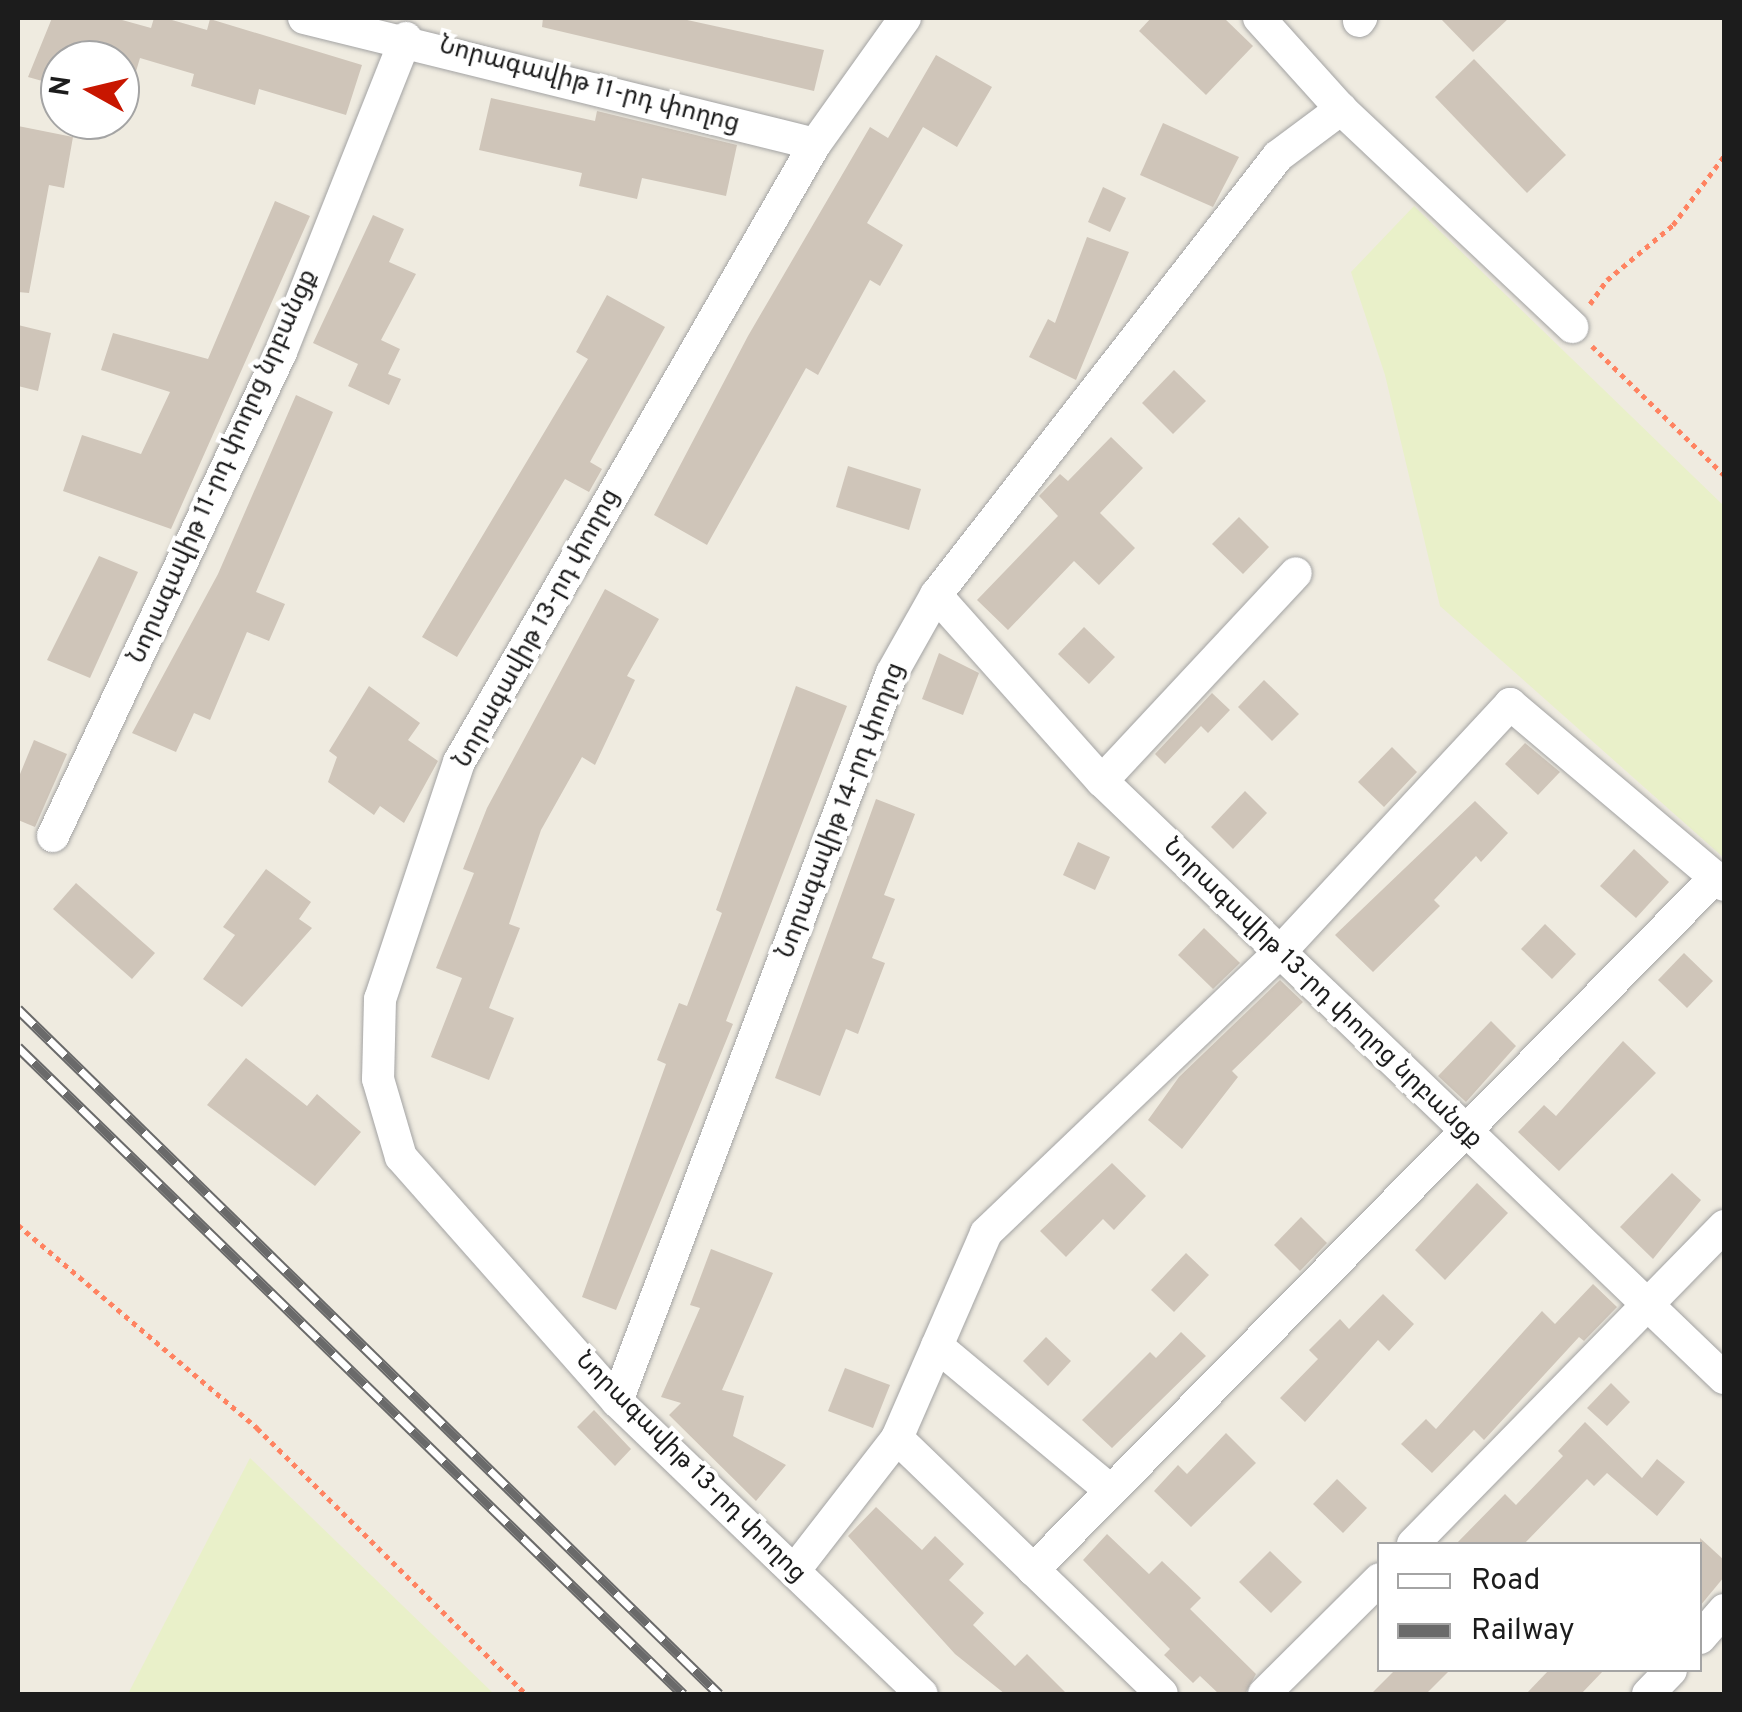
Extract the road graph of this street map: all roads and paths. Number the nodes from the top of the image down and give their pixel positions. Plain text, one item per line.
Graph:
1 (304, 18) edge
2 (905, 18) edge
3 (1259, 18) edge
4 (406, 38) junction
5 (1341, 109) junction
6 (815, 144) junction
7 (1724, 156) edge
8 (1572, 327) junction
9 (1724, 476) edge
10 (1296, 573) dead end
11 (936, 595) junction
12 (1102, 781) junction
13 (53, 836) dead end
14 (1720, 881) edge
15 (1279, 953) junction
16 (1467, 1134) junction
17 (18, 1226) edge
18 (1724, 1226) edge
19 (1648, 1309) junction
20 (938, 1346) junction
21 (1724, 1378) edge
22 (618, 1402) junction
23 (897, 1438) junction
24 (1112, 1491) junction
25 (1416, 1542) edge
26 (1033, 1570) junction
27 (794, 1571) junction
28 (1377, 1582) edge
29 (1724, 1610) edge
30 (1702, 1636) edge
31 (1669, 1672) edge
32 (526, 1694) edge
33 (922, 1694) edge
34 (1162, 1694) edge
35 (1264, 1694) edge
36 (1648, 1694) edge

1 - 4 street, Նորագավիթ 11-րդ փողոց
2 - 6 street, Նորագավիթ 13-րդ փողոց
3 - 5 street
4 - 6 street, Նորագավիթ 11-րդ փողոց
4 - 13 street, Նորագավիթ 11-րդ փողոց նրբանցք
5 - 8 street
5 - 11 street, Նորագավիթ 14-րդ փողոց
6 - 22 street, Նորագավիթ 13-րդ փողոց
7 - 8 path
8 - 9 path
10 - 12 street
11 - 12 street, Նորագավիթ 13-րդ փողոց նրբանցք
11 - 22 street, Նորագավիթ 14-րդ փողոց
12 - 15 street, Նորագավիթ 13-րդ փողոց նրբանցք
14 - 15 street
14 - 16 street
15 - 16 street, Նորագավիթ 13-րդ փողոց նրբանցք
15 - 20 street
16 - 19 street, Նորագավիթ 13-րդ փողոց նրբանցք
16 - 24 street
17 - 32 path
18 - 19 street
19 - 21 street, Նորագավիթ 13-րդ փողոց նրբանցք
19 - 25 street
20 - 23 street
20 - 24 street
22 - 27 street, Նորագավիթ 13-րդ փողոց
23 - 26 street
23 - 27 street
24 - 26 street
26 - 34 street
27 - 33 street, Նորագավիթ 13-րդ փողոց
28 - 35 street
29 - 30 street
31 - 36 street

